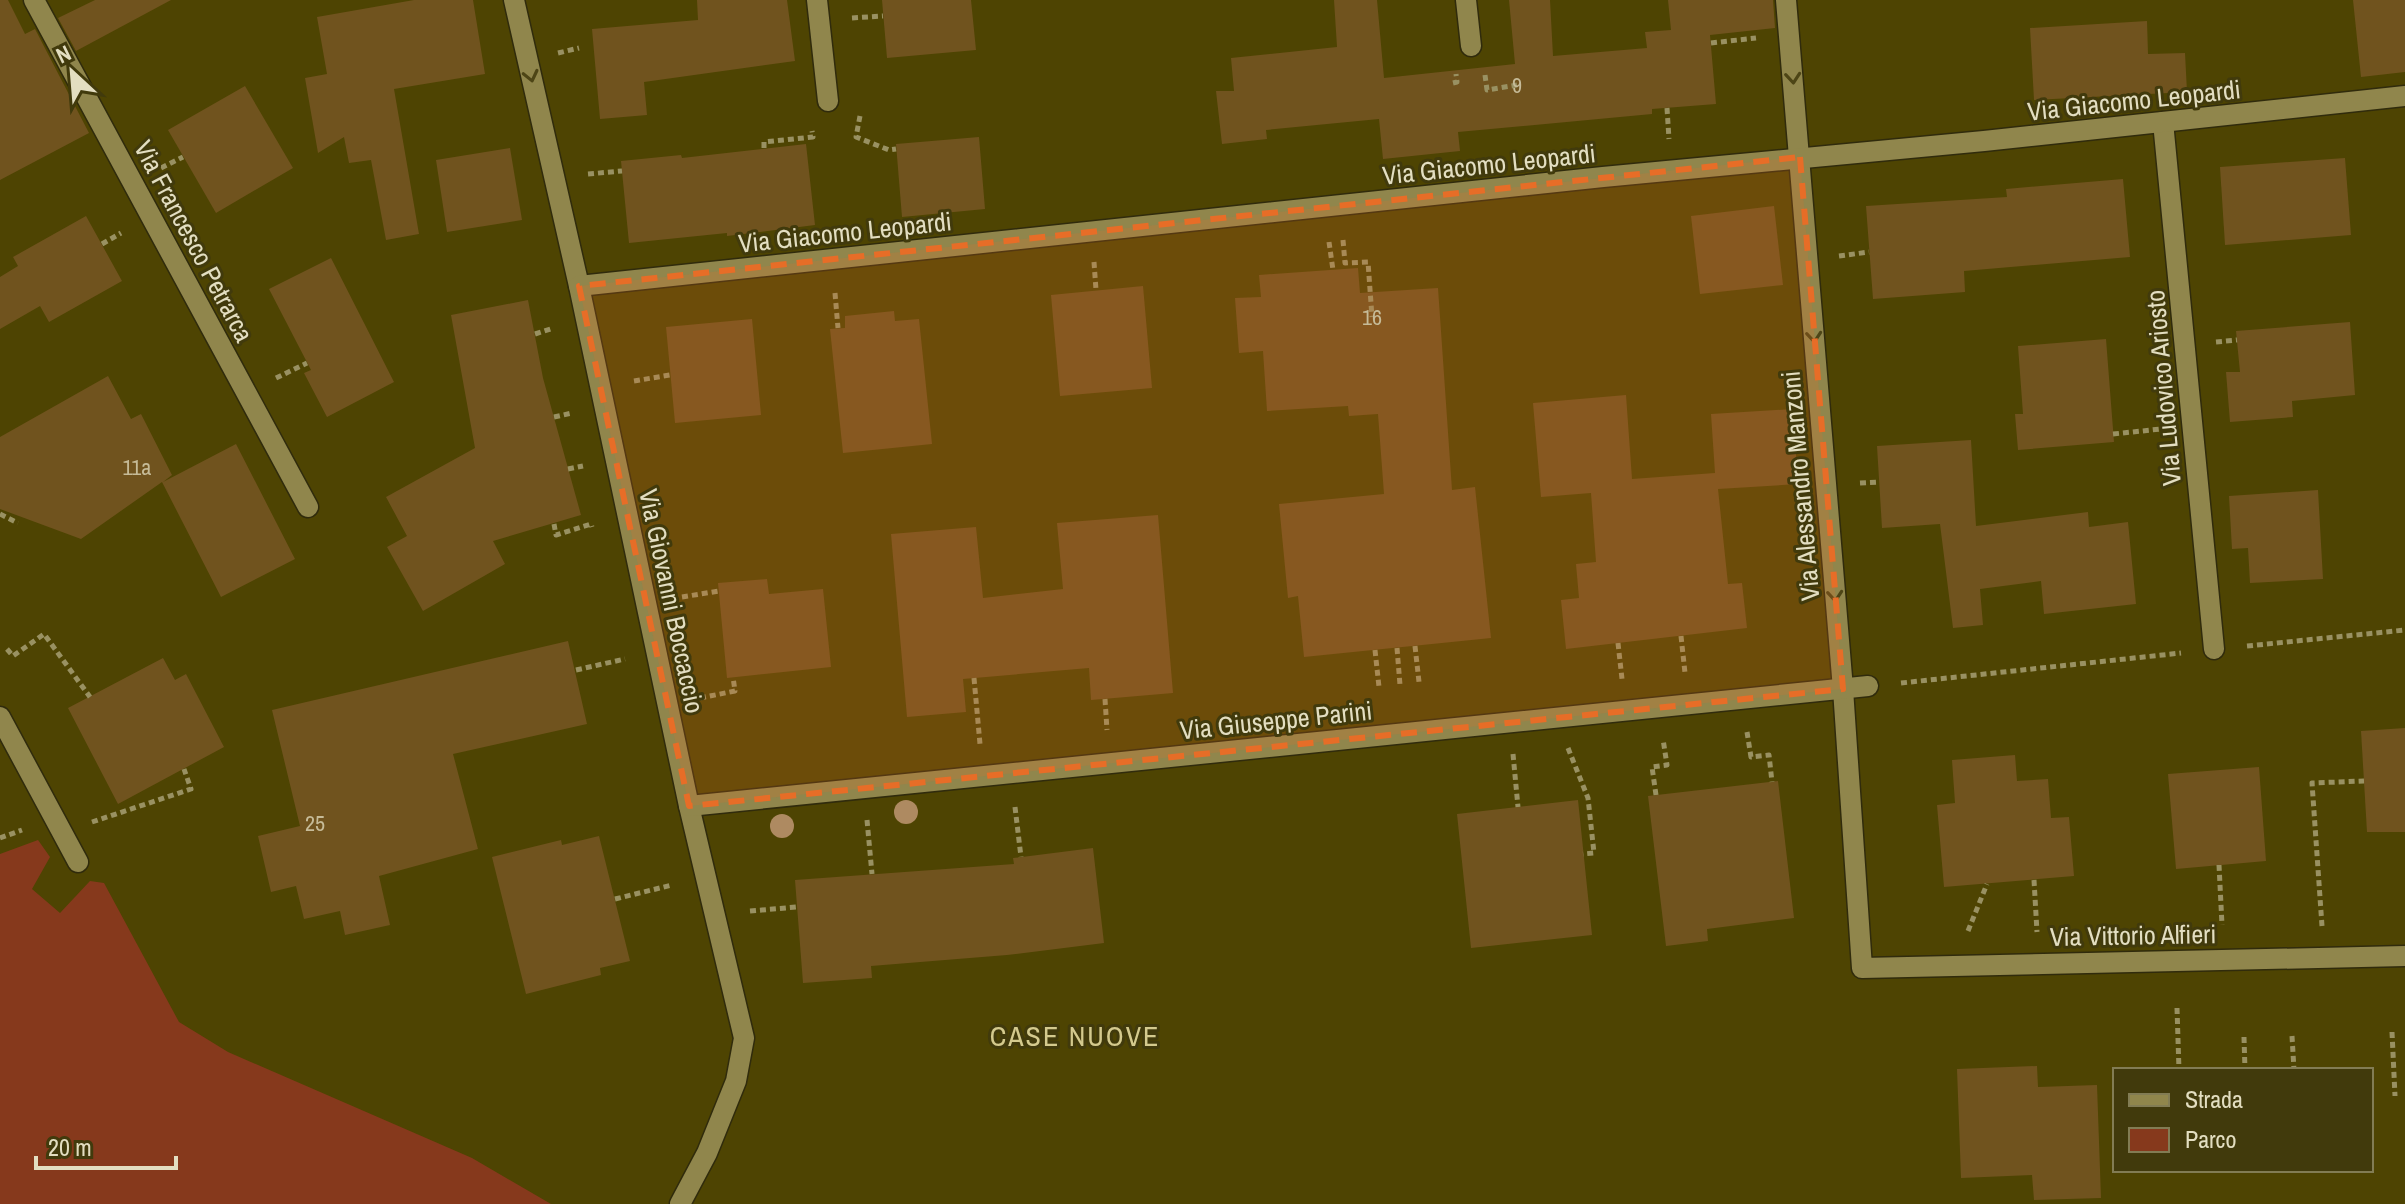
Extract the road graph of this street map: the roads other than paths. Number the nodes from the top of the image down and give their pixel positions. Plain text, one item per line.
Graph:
1 (34, 0) edge
2 (514, 0) edge
3 (817, 0) edge
4 (1466, 0) edge
5 (1786, 0) edge
6 (1478, 54) road end
7 (2405, 96) edge
8 (828, 101) dead end
9 (2163, 122) junction
10 (1800, 157) junction
11 (579, 286) junction
12 (308, 507) dead end
13 (2214, 649) road end
14 (1868, 686) road end
15 (1843, 689) junction
16 (0, 717) edge
17 (689, 806) junction
18 (78, 862) dead end
19 (2405, 956) edge
20 (1862, 968) joint
21 (680, 1204) edge

1 - 12 street, Via Francesco Petrarca
2 -> 11 street, Via Giovanni Boccaccio
3 - 8 street
4 - 6 street
5 -> 10 street, Via Alessandro Manzoni
7 - 9 street, Via Giacomo Leopardi
9 - 10 street, Via Giacomo Leopardi
9 - 13 street, Via Ludovico Ariosto
10 - 11 street, Via Giacomo Leopardi
10 -> 15 street, Via Alessandro Manzoni
11 - 17 street, Via Giovanni Boccaccio
14 - 15 street, Via Giuseppe Parini
15 - 17 street, Via Giuseppe Parini
15 - 20 street, Via Alessandro Manzoni
16 - 18 street
17 - 21 street, Via Giovanni Boccaccio
19 - 20 street, Via Vittorio Alfieri

